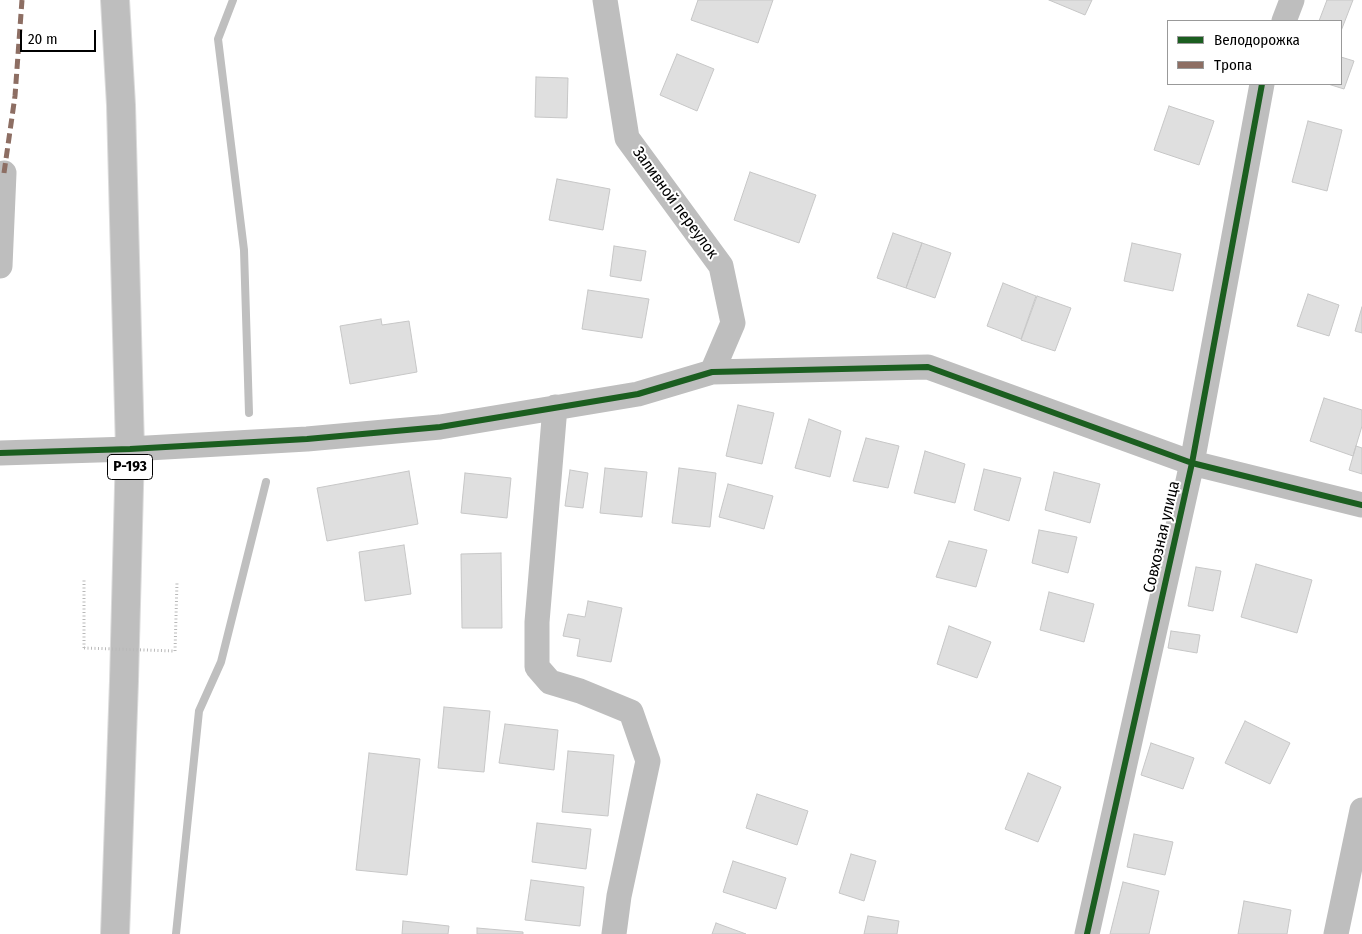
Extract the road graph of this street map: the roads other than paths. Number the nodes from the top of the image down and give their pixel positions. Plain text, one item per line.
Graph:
1 (115, 0) edge
2 (605, 0) edge
3 (1292, 0) edge
4 (1284, 20) edge
5 (1262, 85) edge
6 (4, 173) dead end
7 (0, 266) edge
8 (712, 372) junction
9 (555, 407) junction
10 (130, 450) junction
11 (0, 453) edge
12 (1192, 463) junction
13 (1362, 505) edge
14 (1362, 810) edge
15 (115, 934) edge
16 (614, 934) edge
17 (1087, 934) edge
18 (1336, 934) edge

1 - 10 highway, Р-193
2 - 8 street, Заливной переулок
3 - 4 street
5 - 12 street, Совхозная улица
6 - 7 street
8 - 9 street
8 - 12 street
9 - 10 street
9 - 16 street
10 - 11 street
10 - 15 highway, Р-193
12 - 13 street
12 - 17 street, Совхозная улица
14 - 18 street

